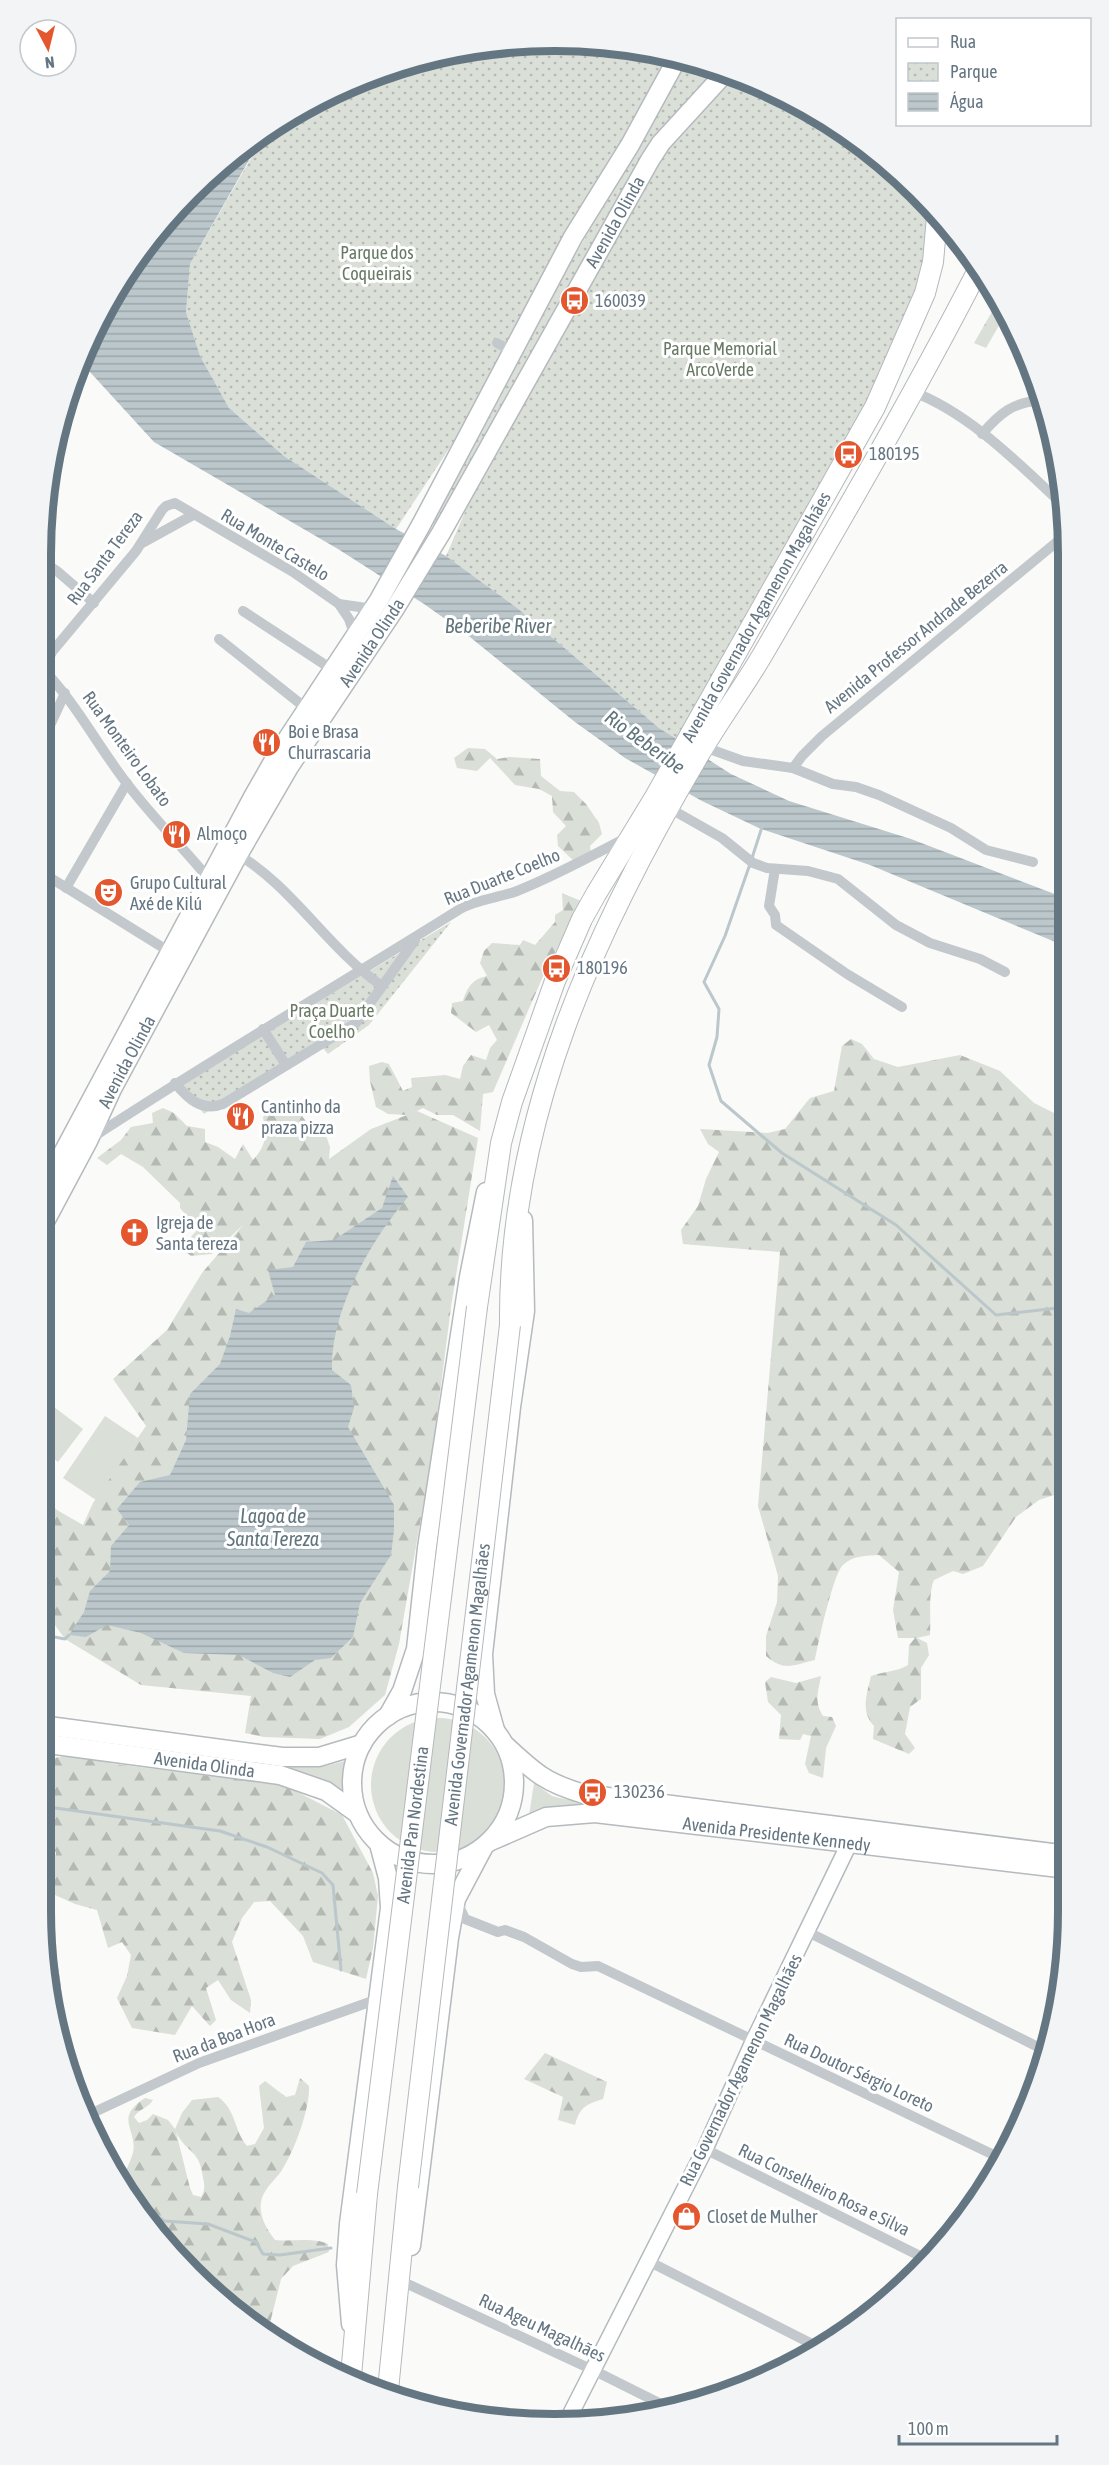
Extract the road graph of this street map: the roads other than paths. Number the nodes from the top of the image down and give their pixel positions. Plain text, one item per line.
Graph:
1 (673, 65) edge
2 (719, 79) edge
3 (936, 227) edge
4 (974, 277) edge
5 (912, 391) junction
6 (1034, 401) edge
7 (982, 434) junction
8 (1055, 498) edge
9 (175, 503) joint
10 (193, 515) junction
11 (1058, 541) edge
12 (142, 543) junction
13 (51, 567) edge
14 (94, 603) junction
15 (339, 604) junction
16 (382, 606) junction
17 (243, 611) dead end
18 (355, 637) junction
19 (219, 639) dead end
20 (51, 654) edge
21 (333, 670) junction
22 (51, 678) edge
23 (65, 693) junction
24 (307, 709) junction
25 (51, 722) edge
26 (696, 748) junction
27 (793, 768) junction
28 (126, 783) junction
29 (665, 803) junction
30 (632, 835) junction
31 (232, 851) junction
32 (1033, 862) dead end
33 (775, 869) junction
34 (51, 879) edge
35 (209, 879) junction
36 (66, 888) junction
37 (419, 934) junction
38 (170, 952) junction
39 (361, 972) junction
40 (1005, 972) dead end
41 (382, 986) junction
42 (902, 1007) dead end
43 (263, 1029) junction
44 (286, 1065) junction
45 (175, 1083) junction
46 (88, 1141) junction
47 (501, 1143) junction
48 (51, 1155) edge
49 (522, 1183) junction
50 (51, 1209) edge
51 (477, 1307) joint
52 (388, 1716) junction
53 (51, 1726) edge
54 (495, 1730) junction
55 (51, 1744) edge
56 (362, 1744) junction
57 (506, 1746) junction
58 (358, 1814) junction
59 (379, 1844) junction
60 (487, 1844) junction
61 (849, 1844) junction
62 (1058, 1854) edge
63 (1058, 1868) edge
64 (456, 1899) junction
65 (808, 1932) junction
66 (378, 2000) junction
67 (753, 2042) junction
68 (1039, 2047) edge
69 (93, 2113) edge
70 (705, 2150) junction
71 (994, 2155) edge
72 (920, 2256) edge
73 (648, 2261) junction
74 (401, 2285) junction
75 (353, 2344) junction
76 (811, 2344) edge
77 (351, 2371) edge
78 (595, 2371) junction
79 (389, 2385) edge
80 (658, 2403) edge
81 (571, 2413) edge

1 - 16 main road, Avenida Olinda
2 - 16 main road, Avenida Olinda
3 - 26 highway, Avenida Governador Agamenon Magalhães
4 - 5 highway, Avenida Governador Agamenon Magalhães
5 - 7 street
5 - 26 highway, Avenida Governador Agamenon Magalhães
6 - 7 street
7 - 8 street
9 - 10 street, Rua Monte Castelo
9 - 12 street, Rua Santa Tereza
10 - 12 street, Rua Monte Castelo
10 - 15 street, Rua Monte Castelo
11 - 27 street, Avenida Professor Andrade Bezerra
12 - 14 street, Rua Santa Tereza
13 - 14 street
14 - 20 street, Rua Santa Tereza
15 - 16 street, Rua Monte Castelo
15 - 18 street, Rua Monte Castelo
16 - 18 main road, Avenida Olinda
16 - 31 main road, Avenida Olinda
17 - 21 street
18 - 21 main road, Avenida Olinda
19 - 24 street
21 - 24 main road, Avenida Olinda
22 - 23 street, Rua Monteiro Lobato
23 - 25 street
23 - 28 street, Rua Monteiro Lobato
24 - 31 main road, Avenida Olinda
26 - 27 street
26 - 29 highway, Avenida Governador Agamenon Magalhães
27 - 32 street
28 - 35 street, Rua Monteiro Lobato
28 - 36 street
29 - 30 highway, Avenida Governador Agamenon Magalhães
29 - 33 street
29 - 49 highway, Avenida Governador Agamenon Magalhães
30 - 37 street, Rua Duarte Coelho
30 - 47 highway, Avenida Governador Agamenon Magalhães
31 - 35 main road, Avenida Olinda
31 - 39 street
31 - 46 main road, Avenida Olinda
33 - 40 street
33 - 42 street
34 - 36 street
35 - 38 main road, Avenida Olinda
36 - 38 street
37 - 39 street, Rua Duarte Coelho
37 - 41 street, Rua Duarte Coelho
38 - 48 main road, Avenida Olinda
39 - 41 street
39 - 43 street, Rua Duarte Coelho
41 - 44 street, Rua Duarte Coelho
43 - 44 street
43 - 45 street, Rua Duarte Coelho
44 - 45 street, Rua Duarte Coelho
45 - 46 street, Rua Duarte Coelho
46 - 50 main road, Avenida Olinda
47 - 51 highway, Avenida Governador Agamenon Magalhães
47 - 52 main road, Avenida Governador Agamenon Magalhães
49 - 54 main road, Avenida Governador Agamenon Magalhães
49 - 74 highway, Avenida Governador Agamenon Magalhães, bridge
51 - 75 highway, Avenida Pan Nordestina, bridge
52 - 54 main road
52 - 56 main road
53 - 56 main road
54 - 57 main road
55 - 58 main road, Avenida Olinda
56 - 58 main road
57 - 60 main road
57 - 62 main road, Avenida Presidente Kennedy
58 - 59 main road
59 - 60 main road
59 - 66 main road, Avenida Pan Nordestina
60 - 61 main road, Avenida Presidente Kennedy
60 - 64 main road
61 - 63 main road, Avenida Presidente Kennedy
61 - 65 street, Rua Governador Agamenon Magalhães
64 - 67 street, Rua Doutor Sérgio Loreto
64 - 74 main road
65 - 67 street, Rua Governador Agamenon Magalhães
65 - 68 street
66 - 69 street, Rua da Boa Hora
66 - 75 main road, Avenida Pan Nordestina
67 - 70 street, Rua Governador Agamenon Magalhães
67 - 71 street, Rua Doutor Sérgio Loreto
70 - 72 street, Rua Conselheiro Rosa e Silva
70 - 73 street, Rua Governador Agamenon Magalhães
73 - 76 street
73 - 78 street, Rua Governador Agamenon Magalhães
74 - 78 street, Rua Ageu Magalhães
74 - 79 highway
75 - 77 highway, Avenida Pan Nordestina
78 - 80 street, Rua Ageu Magalhães
78 - 81 street, Rua Governador Agamenon Magalhães

